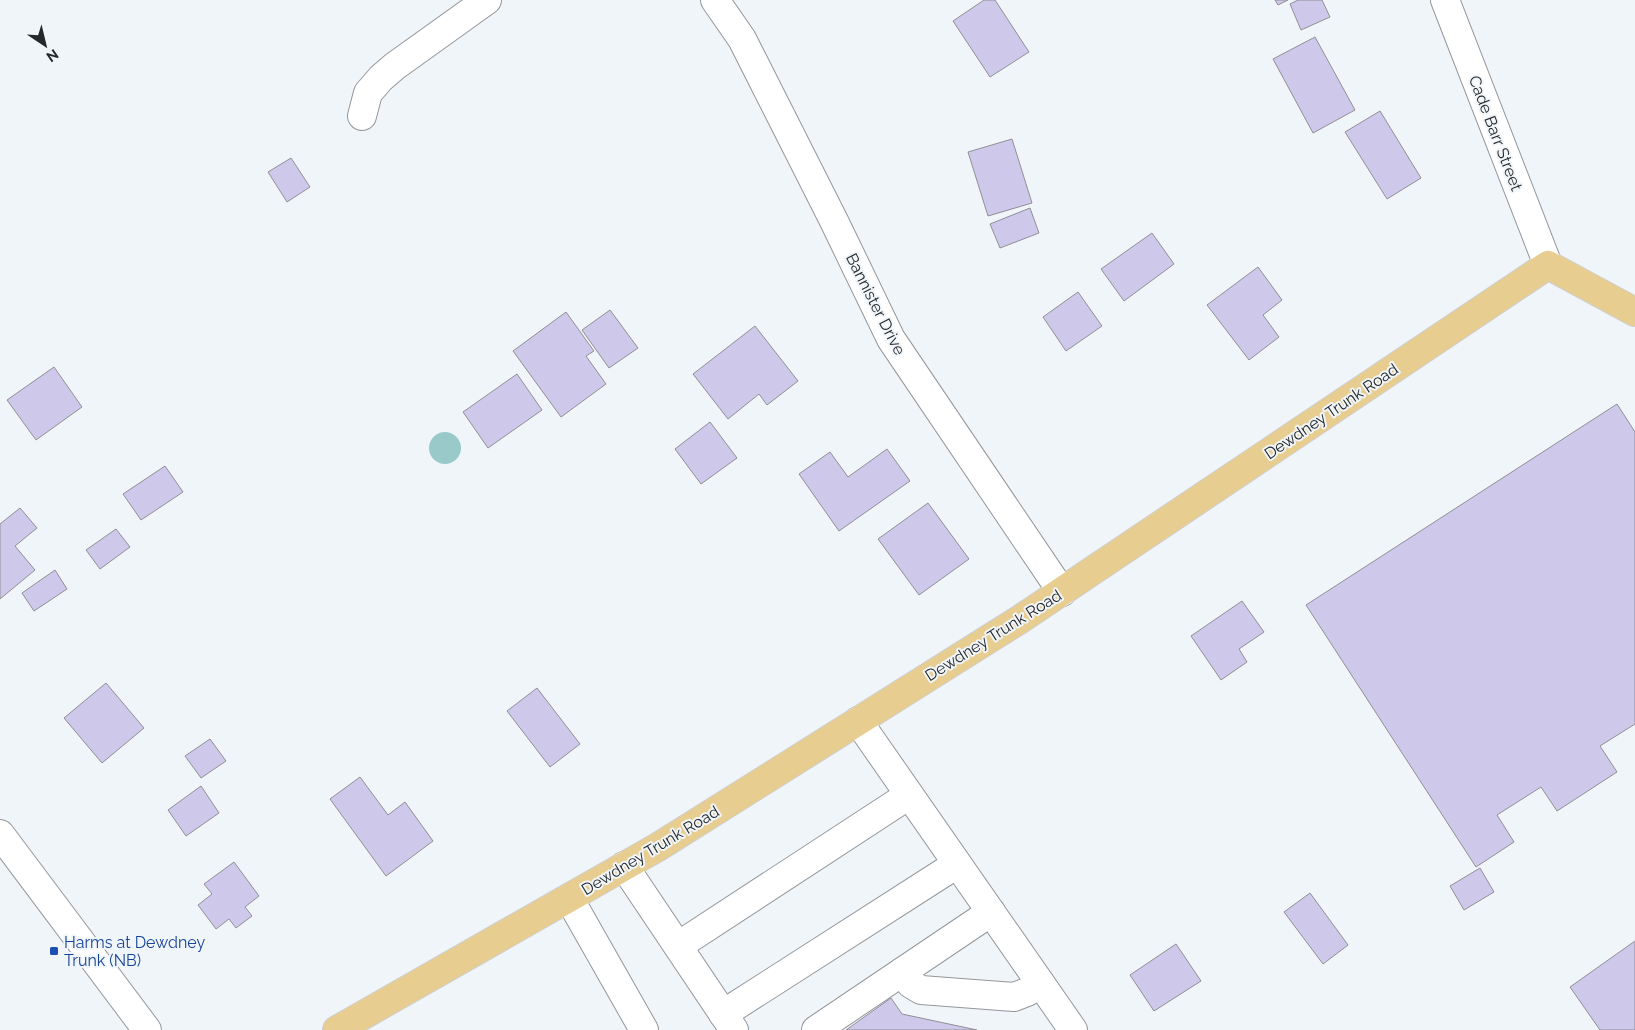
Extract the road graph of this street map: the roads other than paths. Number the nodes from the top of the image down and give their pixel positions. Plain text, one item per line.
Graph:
1 (487, 0) edge
2 (715, 0) edge
3 (1445, 0) edge
4 (362, 116) dead end
5 (1548, 265) junction
6 (1635, 312) edge
7 (1062, 592) junction
8 (858, 721) junction
9 (909, 795) junction
10 (0, 834) edge
11 (957, 864) junction
12 (624, 866) junction
13 (570, 898) junction
14 (991, 912) junction
15 (678, 946) junction
16 (902, 972) junction
17 (1040, 983) junction
18 (729, 1022) edge
19 (147, 1030) edge
20 (337, 1030) edge
21 (644, 1030) edge
22 (816, 1030) edge
23 (1073, 1030) edge

1 - 4 street
2 - 7 street, Bannister Drive
3 - 5 street, Cade Barr Street
5 - 6 main road
5 - 7 main road, Dewdney Trunk Road
7 - 8 main road, Dewdney Trunk Road
8 - 9 street
8 - 12 main road, Dewdney Trunk Road
9 - 11 street
9 - 15 street
10 - 19 street
11 - 14 street
11 - 18 street
12 - 13 main road, Dewdney Trunk Road
12 - 15 street
13 - 20 main road, Dewdney Trunk Road
13 - 21 street
14 - 16 street
14 - 17 street
15 - 18 street
16 - 17 street
16 - 22 street
17 - 23 street

